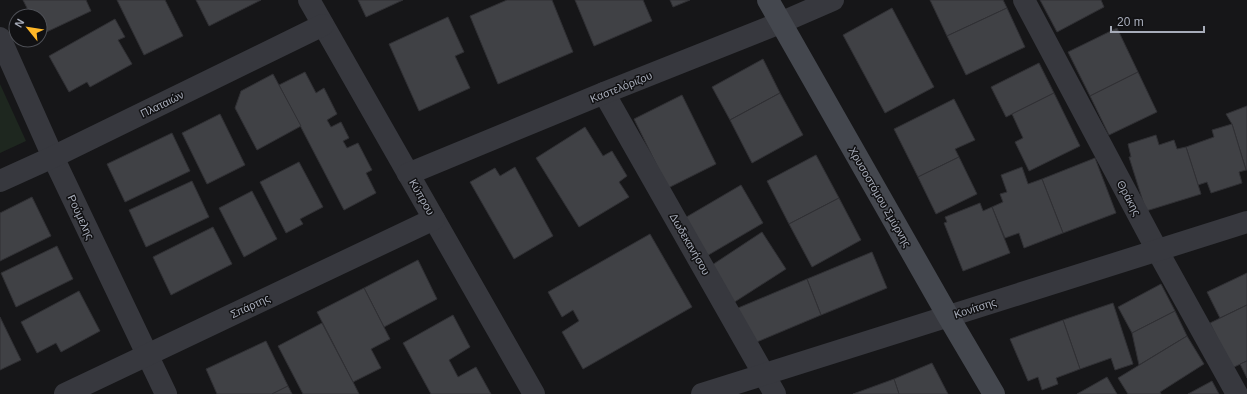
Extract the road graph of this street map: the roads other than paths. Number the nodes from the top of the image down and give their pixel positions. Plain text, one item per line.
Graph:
1 (309, 0) edge
2 (768, 0) edge
3 (833, 0) edge
4 (1024, 0) edge
5 (780, 23) junction
6 (323, 25) junction
7 (0, 38) edge
8 (604, 93) junction
9 (53, 157) junction
10 (408, 174) junction
11 (0, 181) edge
12 (434, 219) junction
13 (1247, 222) edge
14 (1157, 250) junction
15 (948, 316) junction
16 (147, 355) junction
17 (764, 374) junction
18 (65, 394) edge
19 (166, 394) edge
20 (534, 394) edge
21 (702, 394) edge
22 (775, 394) edge
23 (994, 394) edge
24 (1237, 394) edge

1 - 6 street, Κύπρου
2 - 5 street, Χρυσοστόμου Σμύρνης
3 - 5 street, Καστελόριζου
4 - 14 street, Θράκης
5 - 8 street, Καστελόριζου
5 - 15 street, Χρυσοστόμου Σμύρνης
6 - 9 street, Πλαταιών
6 - 10 street, Κύπρου
7 - 9 street, Ρούμελης
8 - 10 street, Καστελόριζου
8 - 17 street, Δωδεκανήσου
9 - 11 street, Πλαταιών
9 - 16 street, Ρούμελης
10 - 12 street, Κύπρου
12 - 16 street, Σπάρτης
12 - 20 street, Κύπρου
13 - 14 street, Κονίτσης
14 - 15 street, Κονίτσης
14 - 24 street, Θράκης
15 - 17 street, Κονίτσης
15 - 23 street, Χρυσοστόμου Σμύρνης
16 - 18 street, Σπάρτης
16 - 19 street, Ρούμελης
17 - 21 street, Κονίτσης
17 - 22 street, Δωδεκανήσου

